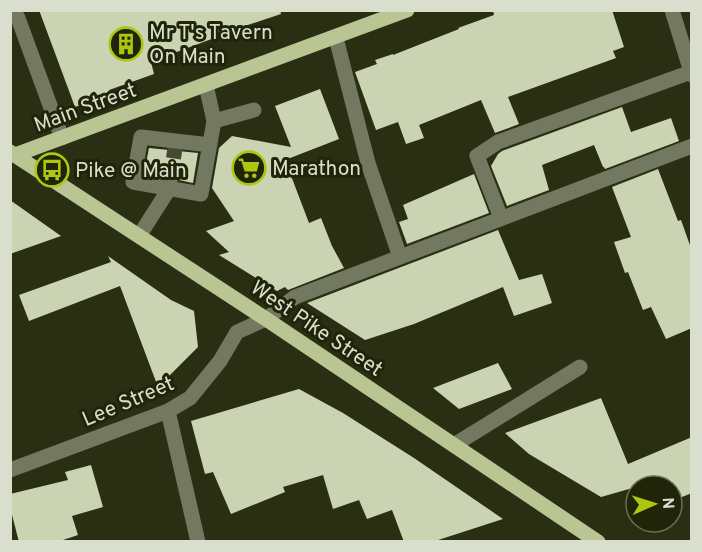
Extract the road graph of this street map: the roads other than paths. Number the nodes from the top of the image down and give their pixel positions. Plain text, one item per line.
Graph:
1 (13, 10) edge
2 (407, 10) edge
3 (672, 10) edge
4 (336, 38) junction
5 (691, 74) edge
6 (206, 85) junction
7 (254, 110) dead end
8 (214, 121) junction
9 (62, 138) junction
10 (210, 145) junction
11 (692, 146) edge
12 (13, 153) edge
13 (169, 185) junction
14 (501, 218) junction
15 (139, 236) junction
16 (400, 256) junction
17 (266, 319) junction
18 (580, 367) dead end
19 (168, 411) junction
20 (454, 445) junction
21 (10, 470) edge
22 (198, 542) edge
23 (598, 542) edge

1 - 9 street
2 - 4 main road, Main Street
3 - 5 street
4 - 6 main road, Main Street
4 - 16 street
5 - 14 street
6 - 8 street
6 - 9 main road, Main Street
7 - 8 street
8 - 10 street
9 - 12 main road, Main Street
10 - 13 street
10 - 13 street
11 - 14 street, Lee Street
12 - 15 main road, West Pike Street
13 - 15 street
14 - 16 street, Lee Street
15 - 17 main road, West Pike Street
16 - 17 street, Lee Street
17 - 19 street, Lee Street
17 - 20 main road, West Pike Street
18 - 20 street
19 - 21 street, Lee Street
19 - 22 street
20 - 23 main road, West Pike Street

